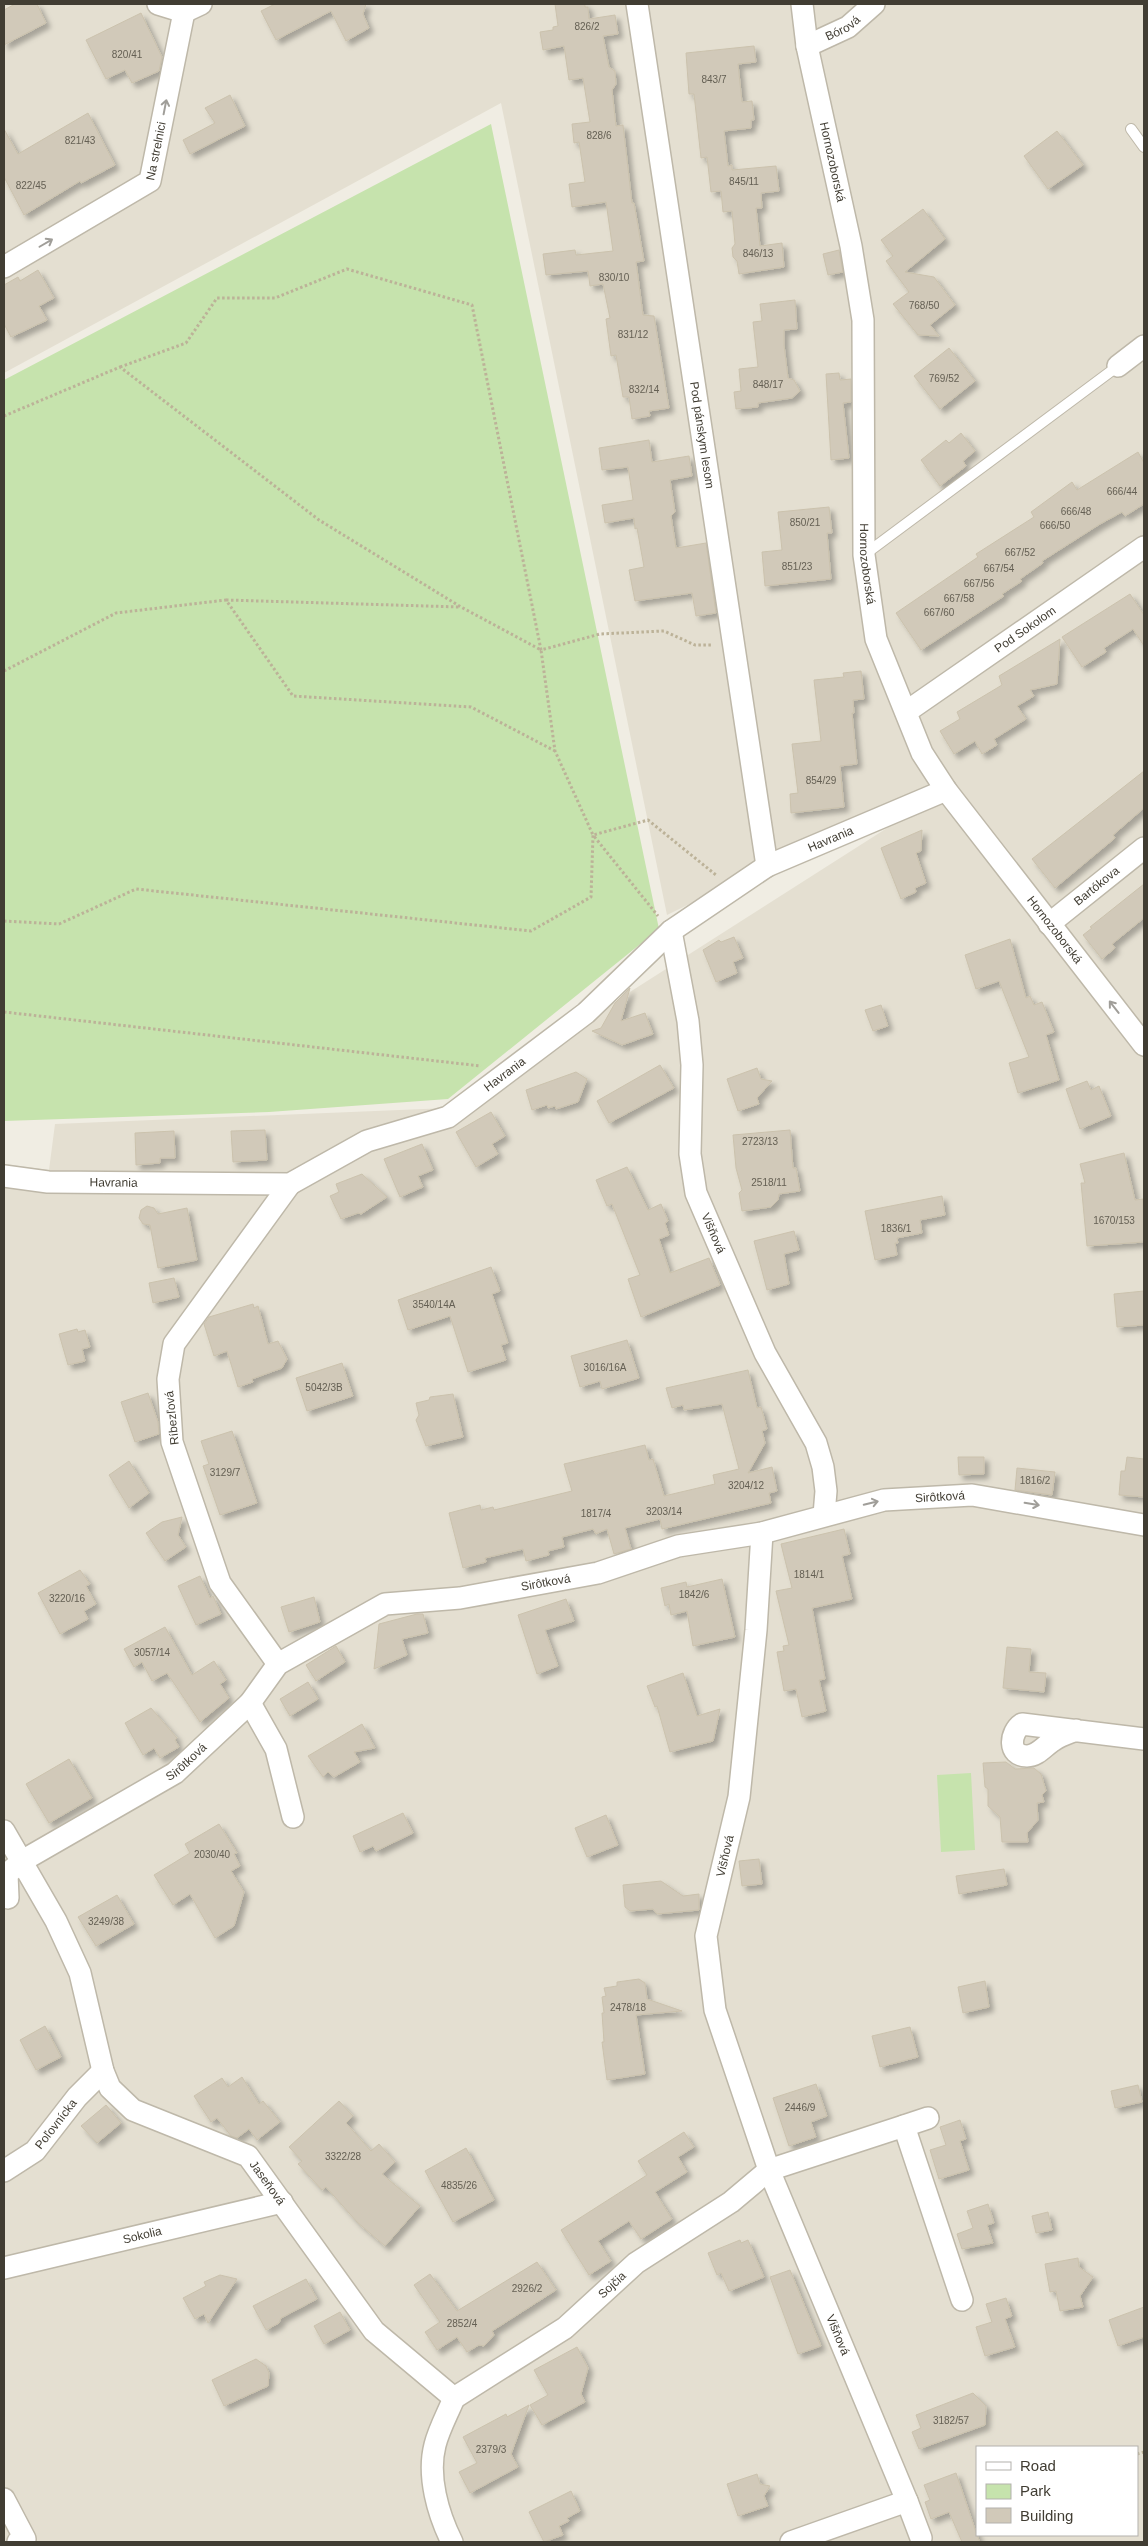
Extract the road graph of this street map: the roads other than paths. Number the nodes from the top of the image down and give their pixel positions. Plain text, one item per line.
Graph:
1 (158, 4) edge
2 (637, 4) edge
3 (802, 4) edge
4 (874, 4) edge
5 (192, 8) edge
6 (807, 46) junction
7 (1131, 129) dead end
8 (1144, 147) edge
9 (4, 267) edge
10 (1144, 346) edge
11 (1118, 366) joint
12 (1144, 546) edge
13 (864, 555) junction
14 (906, 712) junction
15 (946, 790) junction
16 (1144, 848) edge
17 (767, 866) junction
18 (1049, 924) junction
19 (671, 931) junction
20 (1144, 1045) edge
21 (4, 1176) edge
22 (290, 1184) junction
23 (824, 1515) junction
24 (1144, 1525) edge
25 (762, 1534) junction
26 (278, 1664) junction
27 (250, 1703) junction
28 (1076, 1730) dead end
29 (1144, 1739) edge
30 (293, 1817) dead end
31 (4, 1831) edge
32 (22, 1861) junction
33 (8, 1898) dead end
34 (104, 2071) junction
35 (928, 2118) dead end
36 (904, 2126) junction
37 (769, 2170) junction
38 (4, 2171) edge
39 (282, 2202) junction
40 (4, 2268) edge
41 (962, 2300) dead end
42 (454, 2398) junction
43 (4, 2499) edge
44 (907, 2501) junction
45 (921, 2538) dead end
46 (18, 2542) edge
47 (452, 2542) edge
48 (791, 2542) edge

1 - 5 street, Na strelnici
2 - 17 street, Pod pánskym lesom
3 - 6 street, Hornozoborská
4 - 6 street, Bórová
9 -> 5 street, Na strelnici
6 - 13 street, Hornozoborská
7 - 8 lane
10 - 11 street
11 - 13 lane
12 - 14 street, Pod Sokolom
13 - 14 street, Hornozoborská
14 - 15 street, Hornozoborská
15 - 17 street, Havrania
15 - 18 street, Hornozoborská
16 - 18 street, Bartókova
17 - 19 street, Havrania
20 -> 18 street, Hornozoborská
19 - 22 street, Havrania
19 - 23 street, Višňová
21 - 22 street, Havrania
22 - 26 street, Ríbezľová
23 -> 24 street, Sirôtková
23 - 25 street, Sirôtková
25 - 26 street, Sirôtková
25 - 37 street, Višňová
26 - 27 street, Sirôtková
27 - 30 street
27 - 32 street, Sirôtková
28 - 29 street
31 - 32 street, Jaseňová
32 - 33 street
32 - 34 street, Jaseňová
34 - 38 street, Poľovnícka
34 - 39 street, Jaseňová
35 - 36 street
36 - 37 street
36 - 41 street
37 - 42 street, Sojčia
37 - 44 street, Višňová
39 - 40 street, Sokolia
39 - 42 street, Jaseňová
42 - 47 street
43 - 46 street
44 - 45 street, Višňová
44 - 48 street

